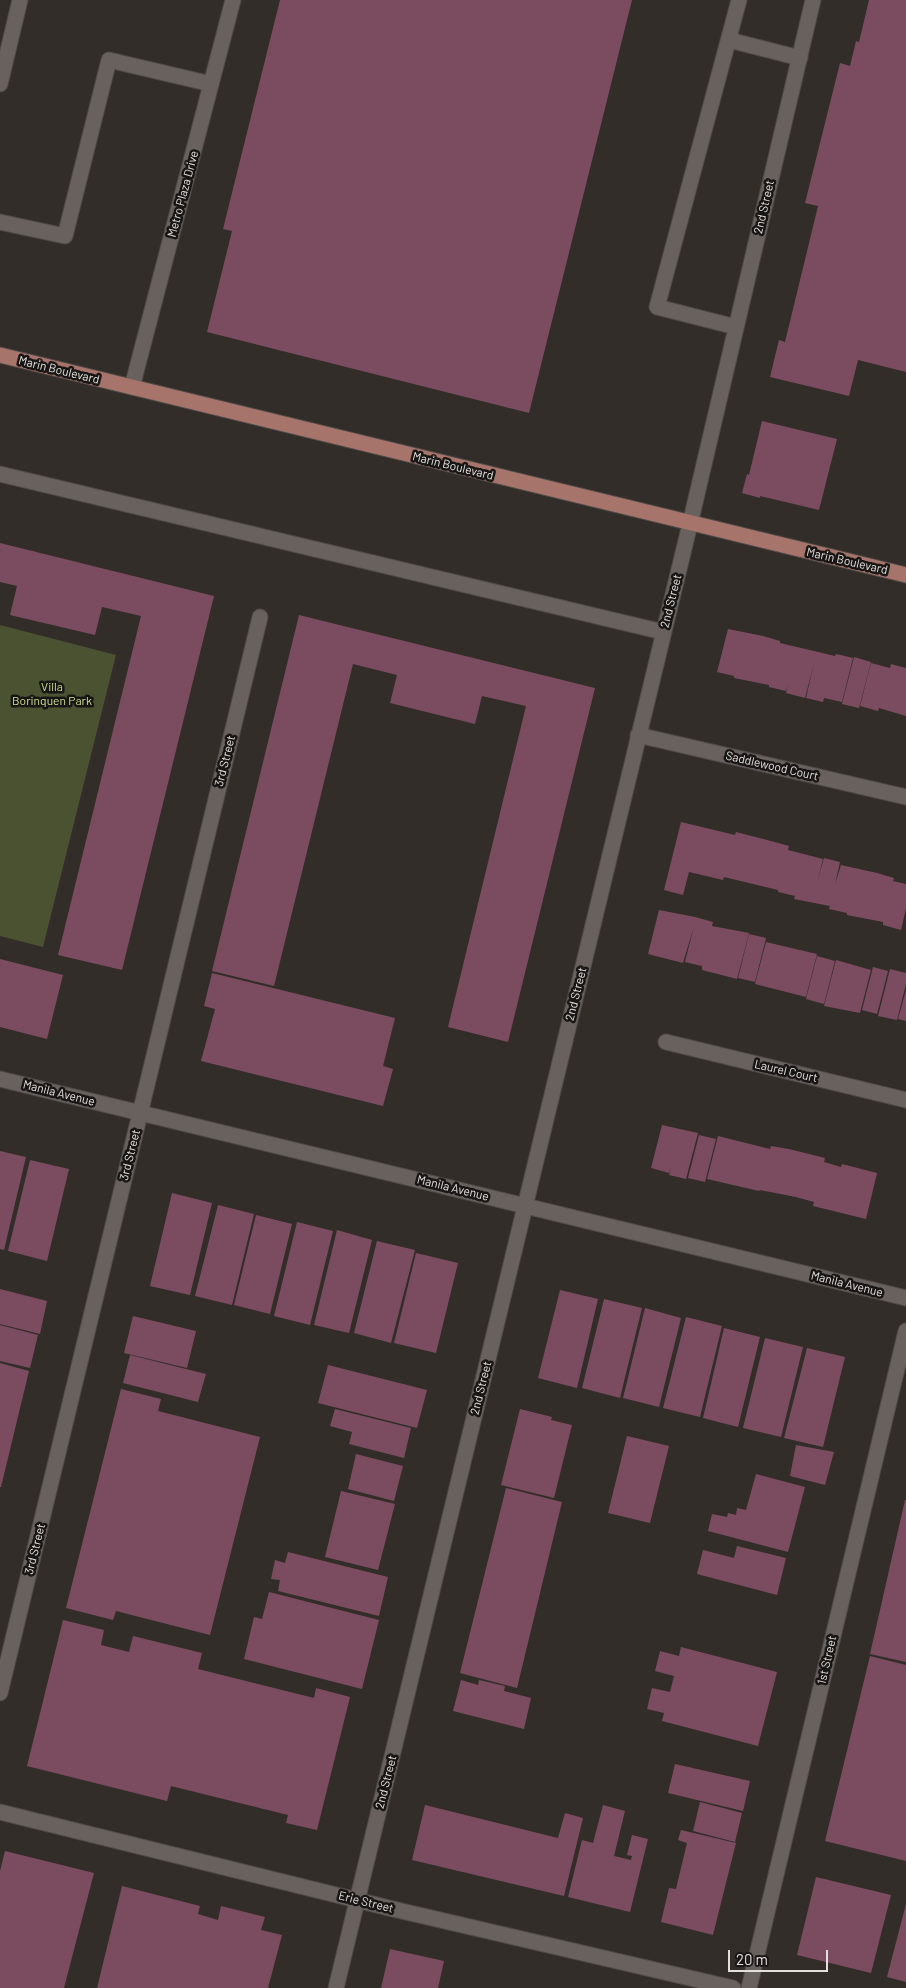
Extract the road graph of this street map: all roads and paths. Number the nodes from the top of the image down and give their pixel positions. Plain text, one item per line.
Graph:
1 (20, 0) edge
2 (233, 0) edge
3 (739, 0) edge
4 (813, 0) edge
5 (729, 40) junction
6 (800, 58) junction
7 (0, 84) edge
8 (212, 84) junction
9 (0, 222) edge
10 (736, 326) junction
11 (0, 355) edge
12 (132, 387) junction
13 (0, 474) edge
14 (690, 524) junction
15 (906, 575) edge
16 (260, 617) dead end
17 (663, 632) junction
18 (638, 735) junction
19 (906, 797) edge
20 (666, 1042) dead end
21 (0, 1079) edge
22 (906, 1100) edge
23 (140, 1112) junction
24 (525, 1206) junction
25 (906, 1298) edge
26 (906, 1331) edge
27 (0, 1693) edge
28 (0, 1812) edge
29 (357, 1900) junction
30 (336, 1988) edge
31 (734, 1988) edge
32 (749, 1988) edge

1 - 7 street
2 - 8 street, Metro Plaza Drive
3 - 5 street
4 - 6 street, 2nd Street
5 - 6 street
5 - 10 street
6 - 10 street, 2nd Street
8 - 9 street
8 - 12 street, Metro Plaza Drive
10 - 14 street, 2nd Street
11 - 12 main road, Marin Boulevard
12 - 14 main road, Marin Boulevard
13 - 17 street
14 - 15 main road, Marin Boulevard
14 - 17 street, 2nd Street
16 - 23 street, 3rd Street
17 - 18 street, 2nd Street
18 - 19 street, Saddlewood Court
18 - 24 street, 2nd Street
20 - 22 street, Laurel Court
21 - 23 street, Manila Avenue
23 - 24 street, Manila Avenue
23 - 27 street, 3rd Street
24 - 25 street, Manila Avenue
24 - 29 street, 2nd Street
26 - 32 street, 1st Street
28 - 29 street, Erie Street
29 - 30 street, 2nd Street
29 - 31 street, Erie Street

